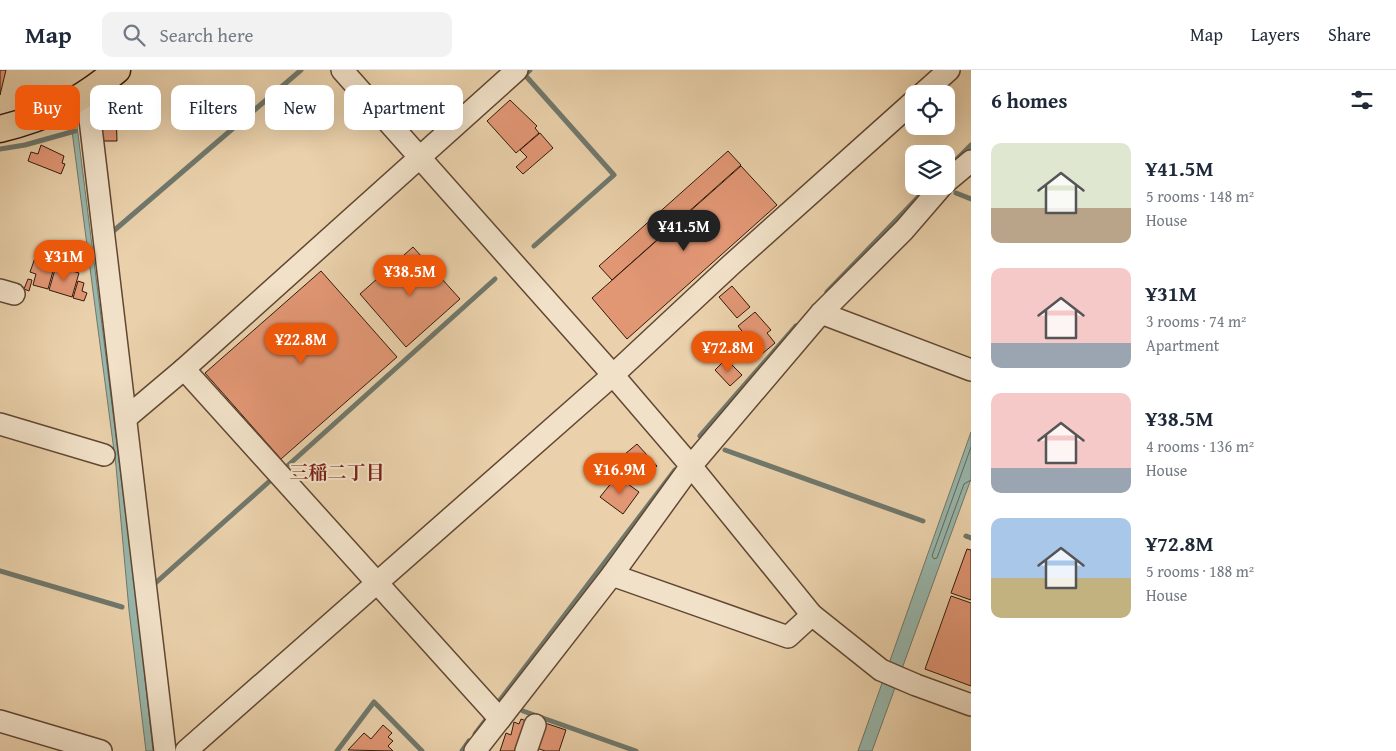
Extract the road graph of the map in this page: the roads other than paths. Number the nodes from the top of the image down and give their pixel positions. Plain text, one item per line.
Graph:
1 (117, 70) edge
2 (342, 70) edge
3 (517, 70) edge
4 (949, 70) edge
5 (93, 84) edge
6 (932, 85) edge
7 (905, 109) edge
8 (0, 129) edge
9 (420, 157) junction
10 (971, 161) edge
11 (955, 174) edge
12 (934, 195) edge
13 (821, 313) junction
14 (184, 369) junction
15 (971, 370) edge
16 (613, 376) junction
17 (126, 418) junction
18 (0, 424) edge
19 (104, 455) dead end
20 (691, 466) junction
21 (612, 575) junction
22 (376, 583) junction
23 (812, 615) junction
24 (971, 705) edge
25 (500, 718) junction
26 (0, 721) edge
27 (534, 725) dead end
28 (101, 751) edge
29 (165, 751) edge
30 (186, 751) edge
31 (475, 751) edge
32 (526, 751) edge

1 - 5 main road
2 - 9 street
3 - 9 street
4 - 6 street
5 - 8 main road
5 - 17 street
7 - 16 street
9 - 14 street
9 - 16 street
10 - 11 street
12 - 13 street
13 - 15 street
13 - 20 street
14 - 17 street
14 - 22 street
16 - 20 street
16 - 22 street
17 - 29 street
18 - 19 street
20 - 21 street
20 - 23 street
21 - 23 street
21 - 25 street
22 - 25 street
22 - 30 street
23 - 24 street
25 - 31 street
26 - 28 street
27 - 32 street

